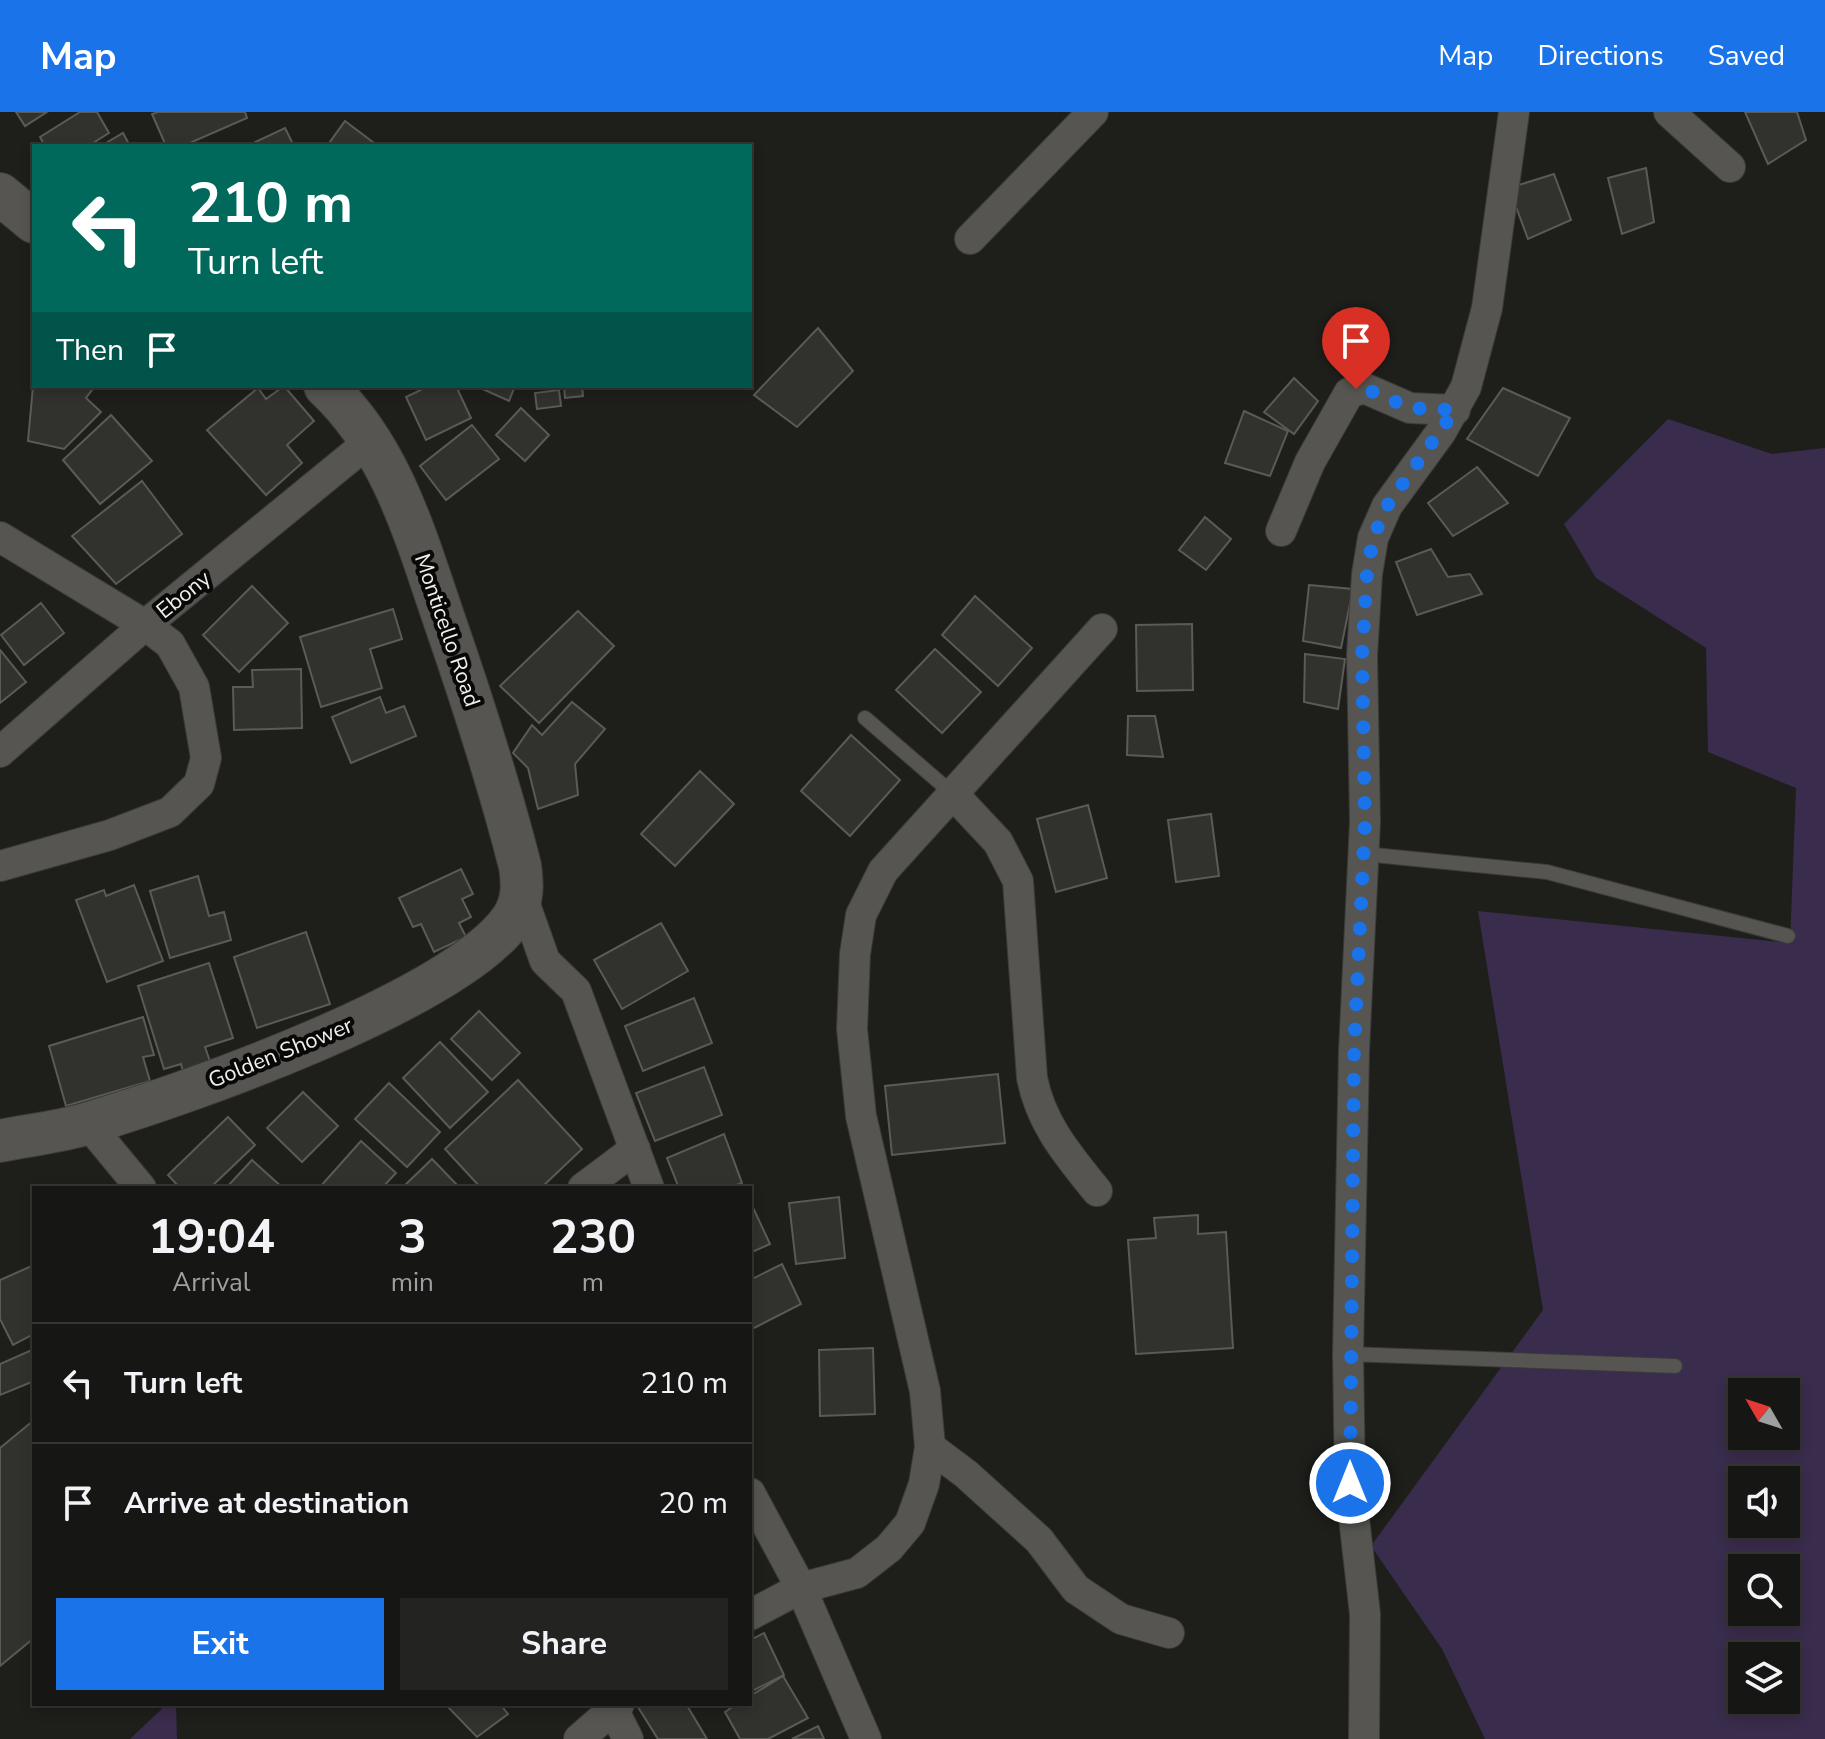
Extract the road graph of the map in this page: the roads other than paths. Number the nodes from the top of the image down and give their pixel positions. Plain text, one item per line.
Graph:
1 (1093, 112) edge
2 (1514, 112) edge
3 (1669, 112) edge
4 (1730, 167) dead end
5 (0, 195) edge
6 (32, 220) edge
7 (970, 239) dead end
8 (327, 388) edge
9 (1455, 410) junction
10 (370, 441) junction
11 (1281, 531) dead end
12 (0, 537) edge
13 (145, 625) junction
14 (1102, 629) dead end
15 (865, 718) dead end
16 (0, 752) edge
17 (953, 794) junction
18 (1364, 854) junction
19 (0, 866) edge
20 (522, 896) junction
21 (1788, 936) dead end
22 (88, 1124) junction
23 (0, 1141) edge
24 (635, 1149) junction
25 (139, 1186) edge
26 (586, 1186) edge
27 (648, 1186) edge
28 (1097, 1191) dead end
29 (1348, 1354) junction
30 (1675, 1366) dead end
31 (930, 1447) junction
32 (752, 1497) edge
33 (801, 1588) junction
34 (752, 1614) edge
35 (1169, 1633) dead end
36 (616, 1706) edge
37 (579, 1739) edge
38 (628, 1739) edge
39 (866, 1739) edge
40 (1364, 1739) edge

1 - 7 street
2 - 9 street
3 - 4 street
5 - 6 main road
8 - 10 main road, Monticello Road
9 - 11 street
9 - 18 street
10 - 13 street, Ebony
10 - 20 main road, Monticello Road
12 - 13 street
13 - 16 street, Ebony
13 - 19 street
14 - 17 street
15 - 17 lane
17 - 28 street
17 - 31 street
18 - 21 lane
18 - 29 street
20 - 22 main road, Golden Shower
20 - 24 street
22 - 23 main road, Golden Shower
22 - 25 street
24 - 26 street
24 - 27 street
29 - 30 lane
29 - 40 street
31 - 33 street
31 - 35 street
32 - 33 street
33 - 34 street
33 - 39 street
36 - 37 street
36 - 38 street

